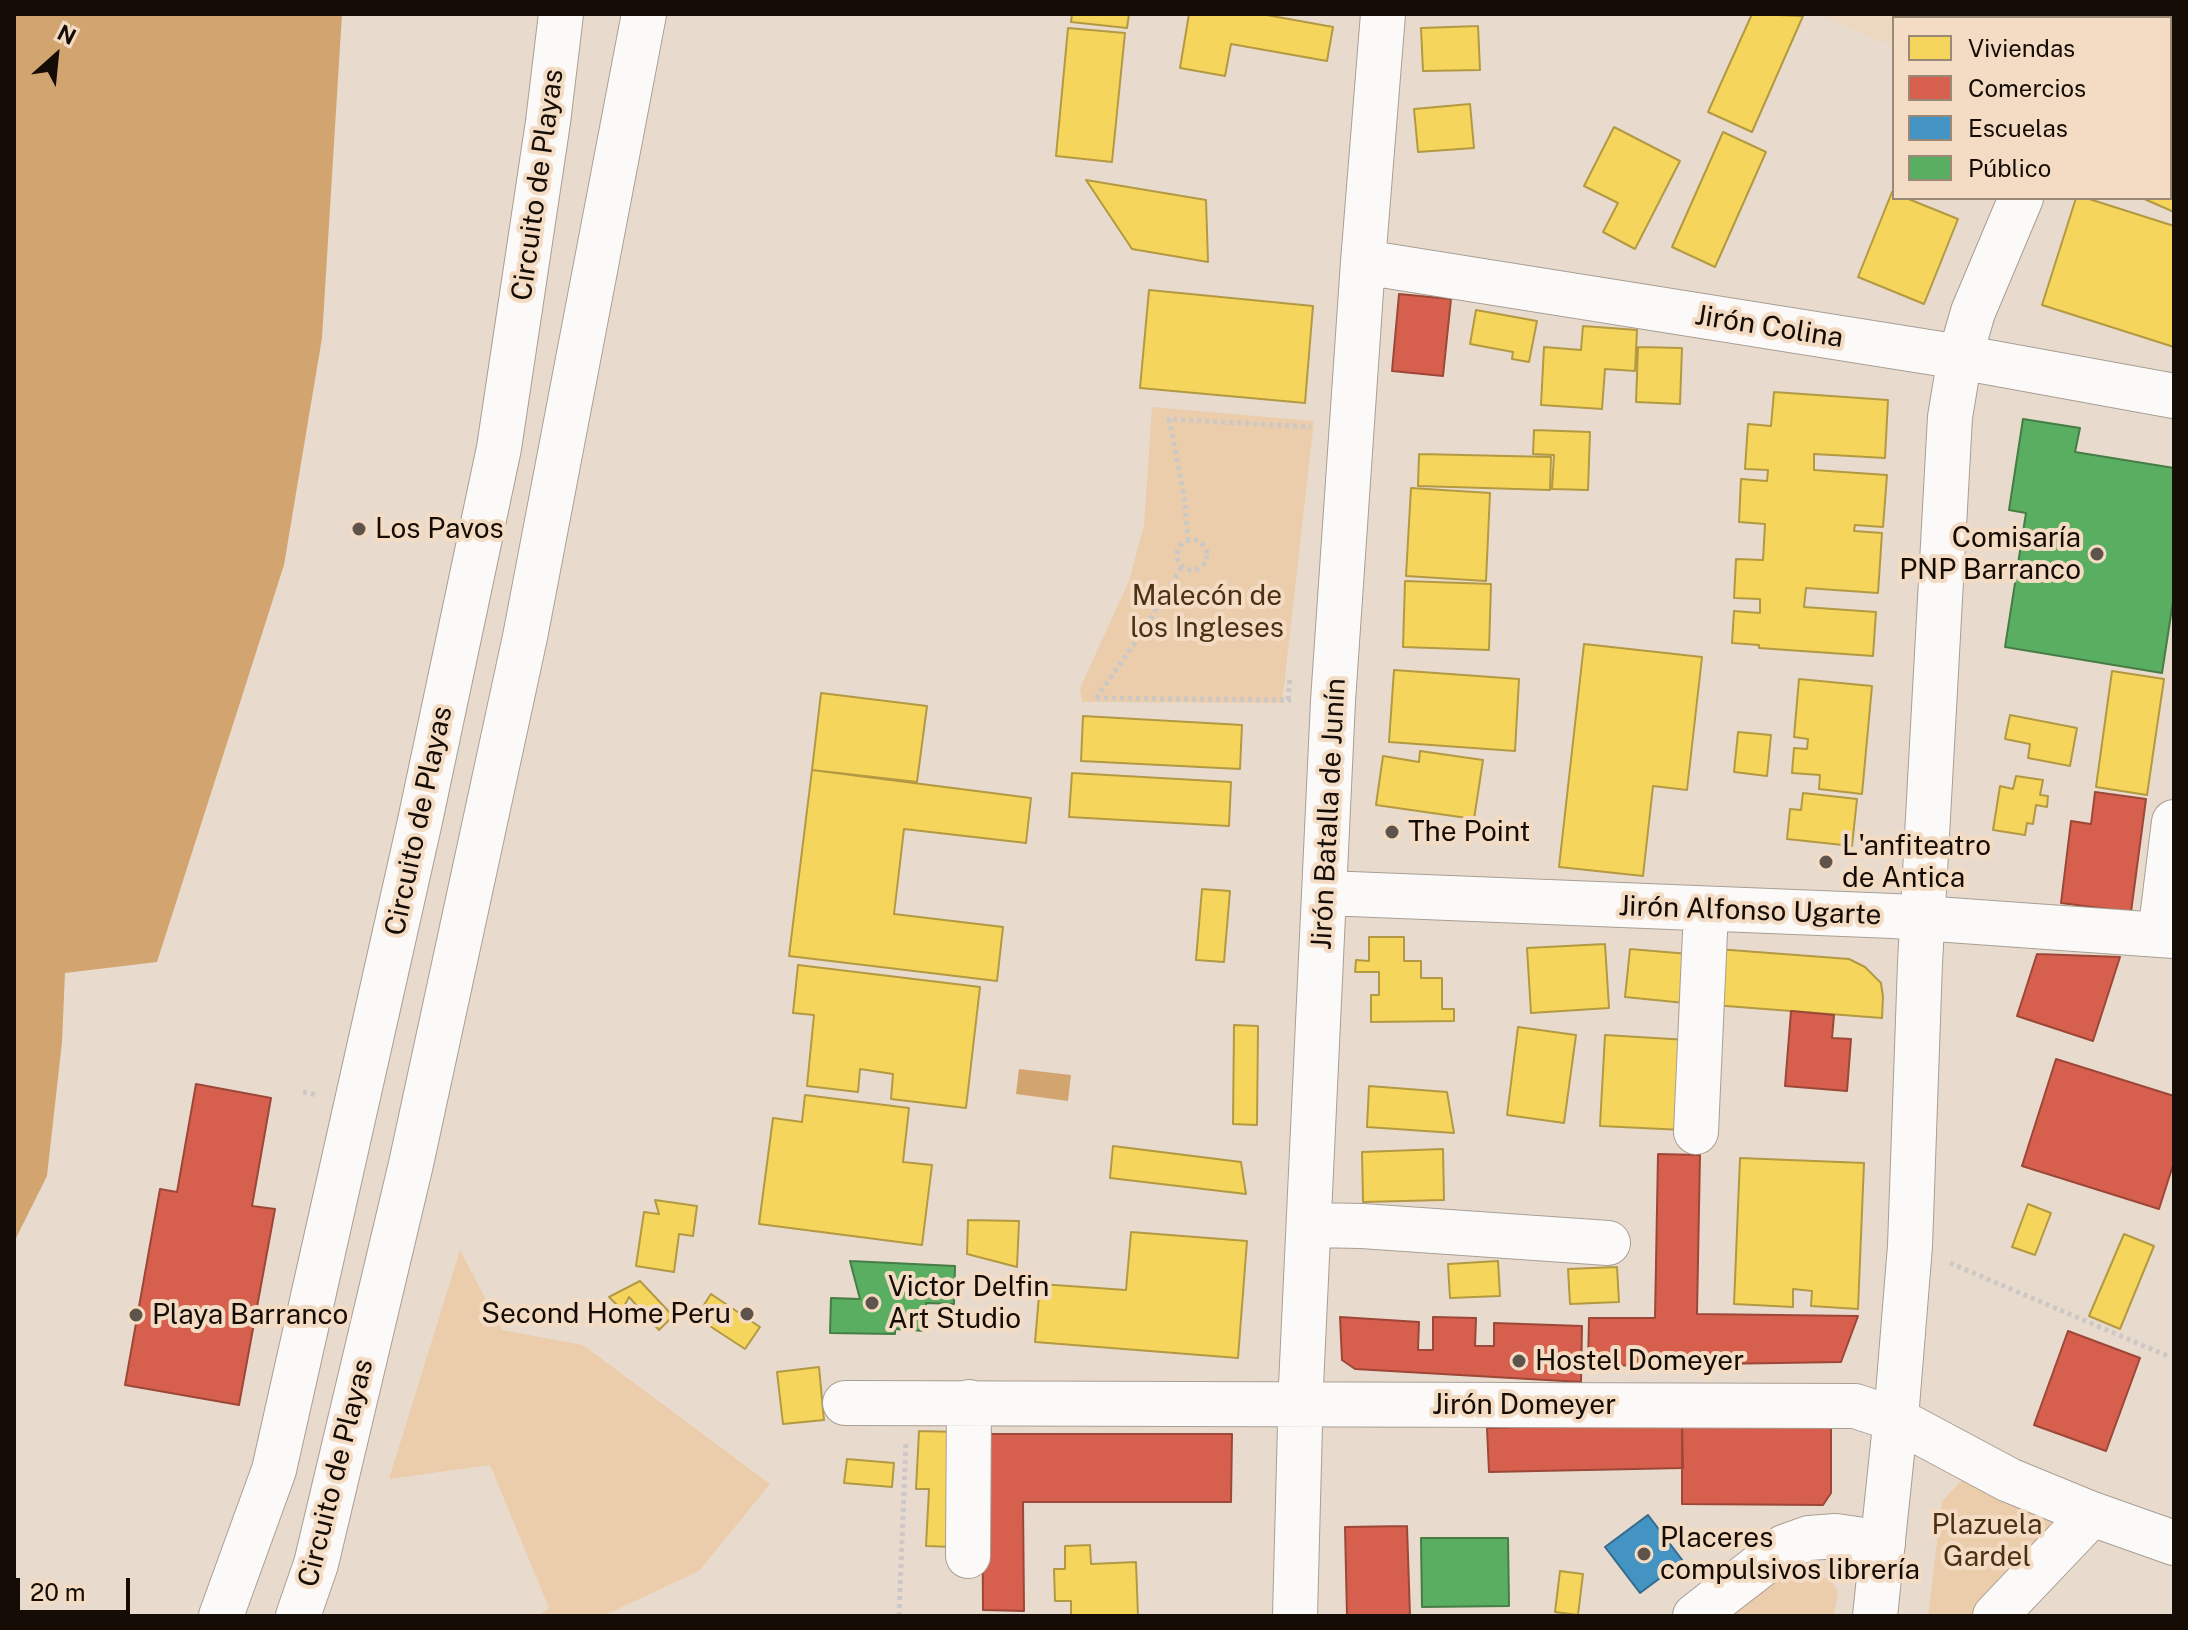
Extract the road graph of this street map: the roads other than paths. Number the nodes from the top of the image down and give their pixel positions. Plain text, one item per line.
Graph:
1 (561, 14) edge
2 (644, 14) edge
3 (1383, 14) edge
4 (2020, 200) edge
5 (1363, 262) junction
6 (1960, 357) junction
7 (2174, 396) edge
8 (2174, 822) edge
9 (1326, 893) junction
10 (1706, 910) junction
11 (1924, 920) junction
12 (2167, 936) edge
13 (1696, 1132) dead end
14 (1310, 1225) junction
15 (1608, 1243) dead end
16 (969, 1402) junction
17 (845, 1403) dead end
18 (1300, 1405) junction
19 (1895, 1419) junction
20 (2092, 1514) junction
21 (1883, 1543) junction
22 (2174, 1543) edge
23 (968, 1556) dead end
24 (221, 1616) edge
25 (298, 1616) edge
26 (1295, 1616) edge
27 (1695, 1616) edge
28 (1875, 1616) edge
29 (1995, 1616) edge

1 - 24 main road, Circuito de Playas
2 - 25 main road, Circuito de Playas
3 - 5 main road, Jirón Batalla de Junín
4 - 6 main road
5 - 6 main road, Jirón Colina
5 - 9 main road, Jirón Batalla de Junín
6 - 7 main road, Jirón Colina
6 - 11 main road
8 - 12 main road
9 - 10 main road, Jirón Alfonso Ugarte
9 - 14 main road, Jirón Batalla de Junín
10 - 11 main road, Jirón Alfonso Ugarte
10 - 13 main road
11 - 12 main road, Jirón Alfonso Ugarte
11 - 19 main road
14 - 15 main road
14 - 18 main road, Jirón Batalla de Junín
16 - 17 main road, Jirón Domeyer
16 - 18 main road, Jirón Domeyer
16 - 23 main road
18 - 19 main road, Jirón Domeyer
18 - 26 main road, Jirón Batalla de Junín
19 - 20 main road, Jirón Domeyer
19 - 21 main road
20 - 22 main road, Jirón Domeyer
20 - 29 main road
21 - 27 main road
21 - 28 main road

